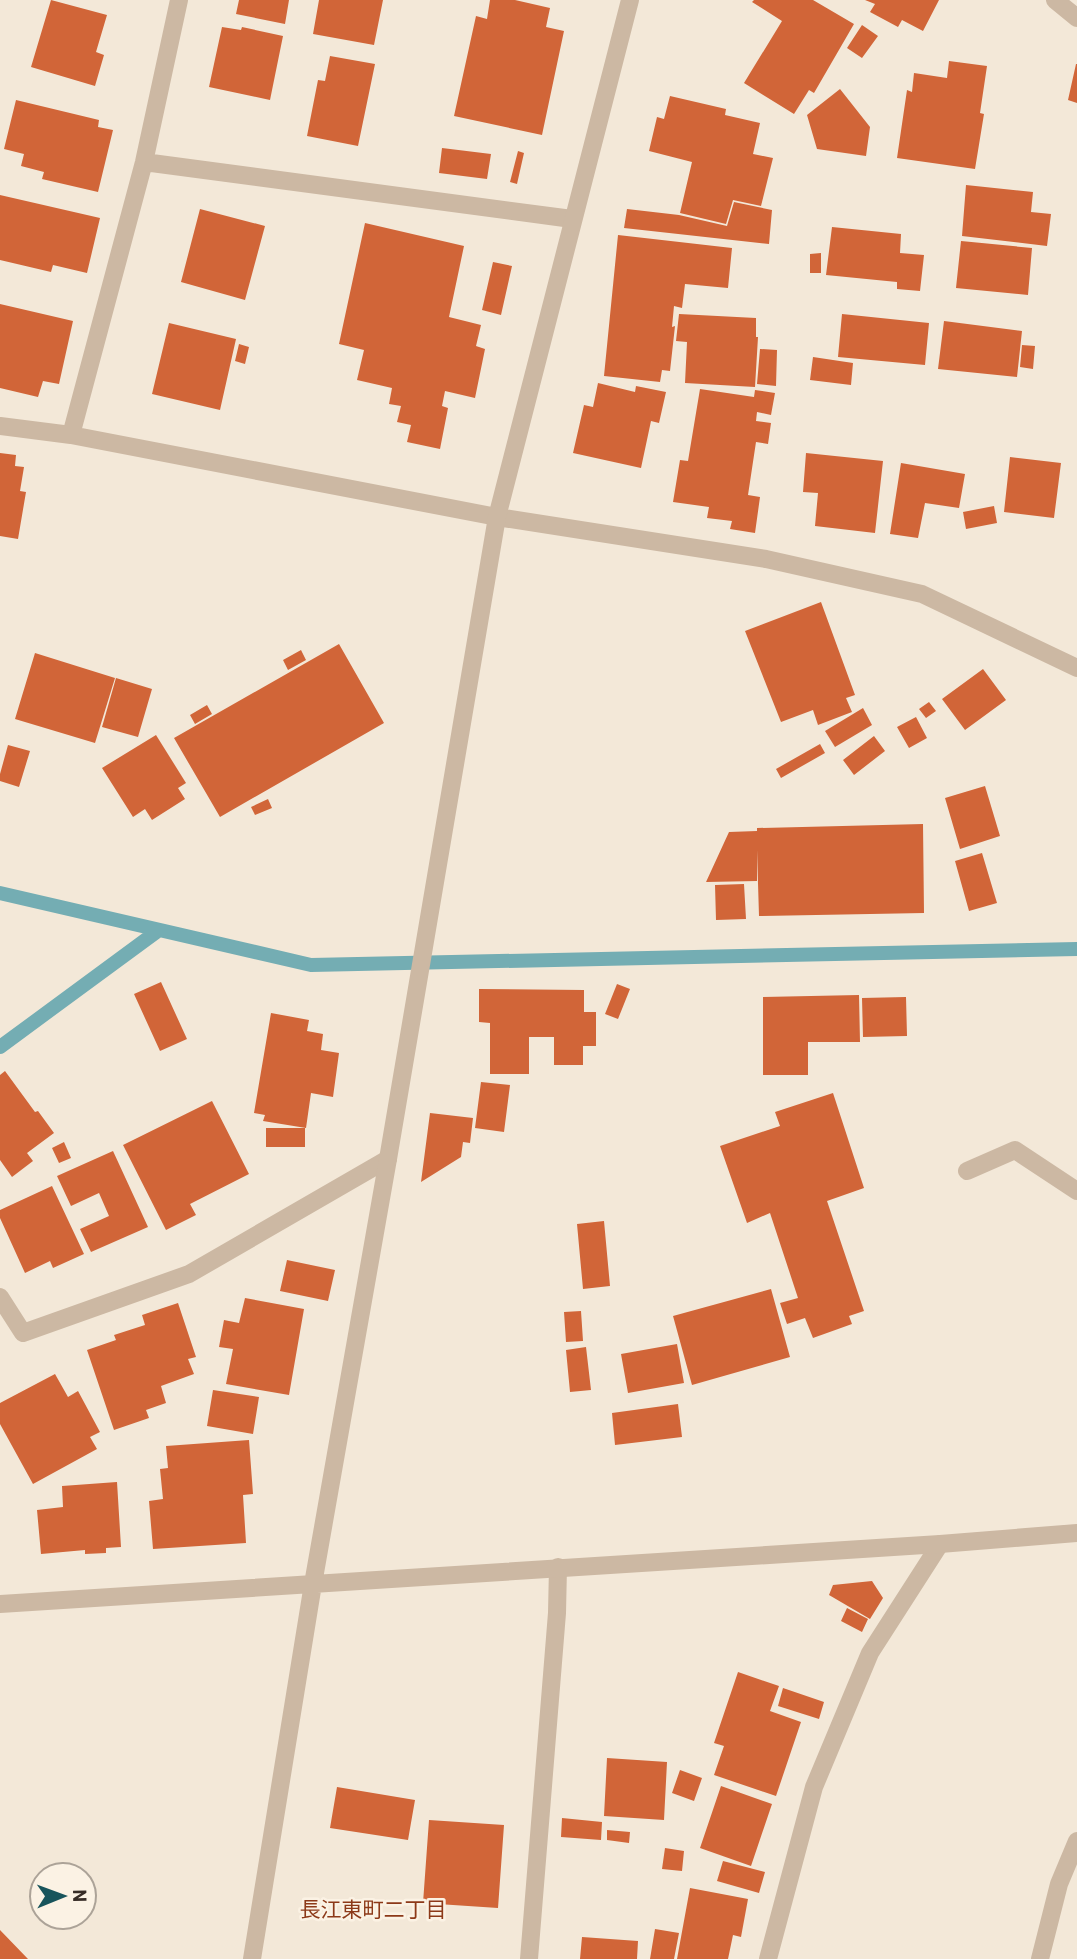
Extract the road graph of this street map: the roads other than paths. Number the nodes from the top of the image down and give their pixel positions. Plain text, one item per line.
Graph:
1 (179, 0) edge
2 (630, 0) edge
3 (1055, 0) edge
4 (1077, 18) edge
5 (144, 162) junction
6 (572, 219) junction
7 (0, 426) edge
8 (71, 435) junction
9 (496, 517) junction
10 (1077, 668) edge
11 (388, 1159) junction
12 (967, 1171) dead end
13 (1077, 1191) edge
14 (0, 1297) edge
15 (1077, 1533) edge
16 (940, 1544) junction
17 (558, 1567) junction
18 (313, 1584) junction
19 (0, 1604) edge
20 (1077, 1841) edge
21 (252, 1959) edge
22 (529, 1959) edge
23 (768, 1959) edge
24 (1040, 1959) edge

1 - 5 street
2 - 6 street
3 - 4 street
5 - 6 street
5 - 8 street
6 - 9 street
7 - 8 street
8 - 9 street
9 - 10 street
9 - 11 street
11 - 14 street
11 - 18 street
12 - 13 street
15 - 16 street
16 - 17 street
16 - 23 street
17 - 18 street
17 - 22 street
18 - 19 street
18 - 21 street
20 - 24 street

